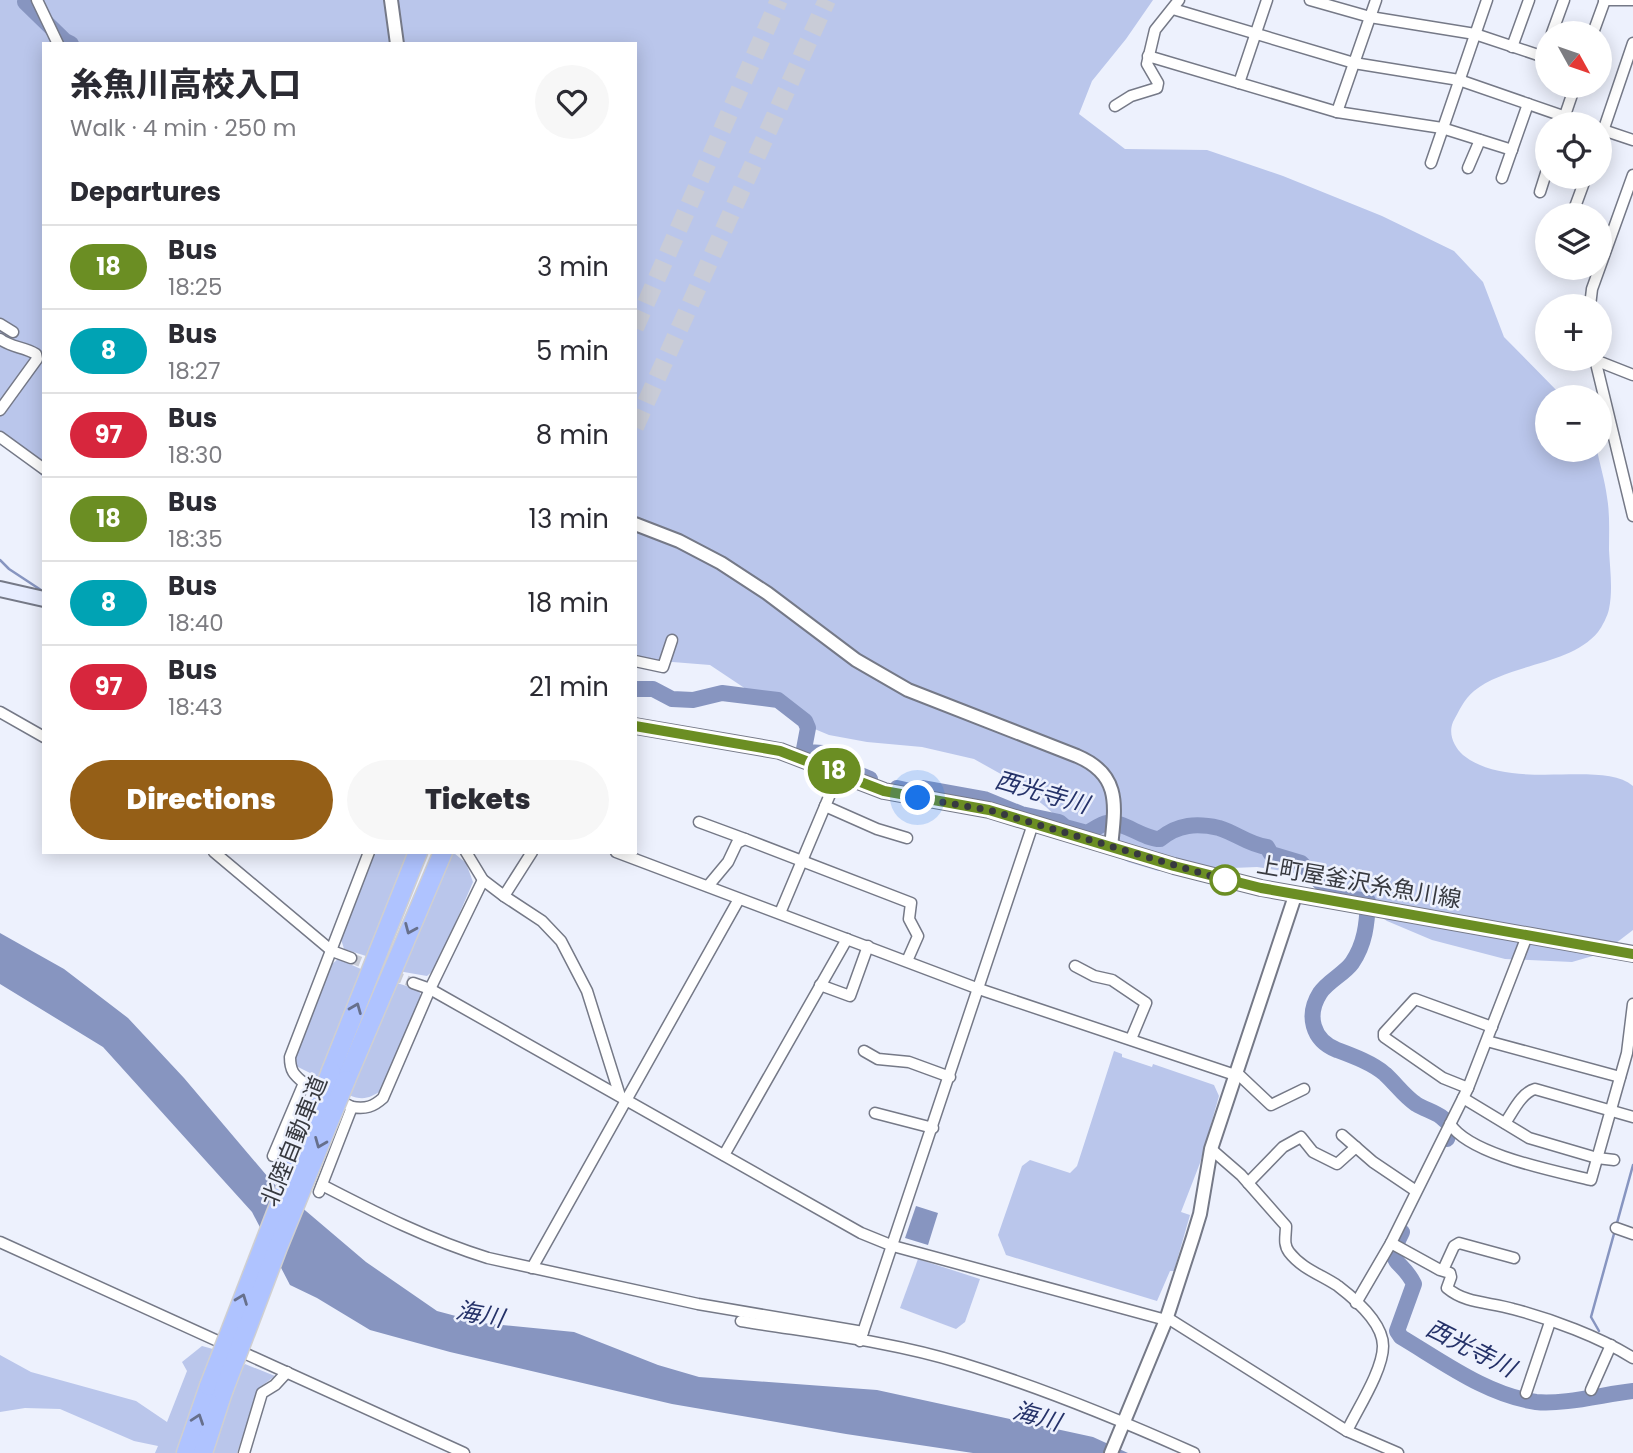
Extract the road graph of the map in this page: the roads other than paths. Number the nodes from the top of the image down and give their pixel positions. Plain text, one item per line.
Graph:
1 (37, 0) edge
2 (391, 0) edge
3 (1267, 0) edge
4 (1310, 0) edge
5 (1376, 0) edge
6 (1487, 0) edge
7 (1529, 0) edge
8 (1563, 0) edge
9 (1605, 0) edge
10 (1633, 0) edge
11 (1176, 4) edge
12 (1370, 18) junction
13 (1556, 21) edge
14 (1597, 21) edge
15 (1255, 34) junction
16 (1475, 34) junction
17 (57, 42) edge
18 (397, 42) edge
19 (1633, 43) edge
20 (1512, 47) junction
21 (1535, 52) edge
22 (1148, 56) junction
23 (1354, 63) junction
24 (1459, 80) junction
25 (1240, 83) junction
26 (1528, 104) junction
27 (1115, 106) dead end
28 (1337, 112) junction
29 (1544, 112) edge
30 (1608, 112) edge
31 (1442, 128) junction
32 (1612, 135) edge
33 (1480, 140) junction
34 (1633, 140) edge
35 (1512, 150) junction
36 (1431, 163) dead end
37 (1468, 168) dead end
38 (1633, 175) edge
39 (1502, 178) dead end
40 (1541, 189) edge
41 (1540, 192) dead end
42 (1591, 294) edge
43 (0, 324) edge
44 (13, 332) dead end
45 (0, 339) edge
46 (1612, 366) edge
47 (1598, 371) edge
48 (1633, 375) edge
49 (0, 410) edge
50 (0, 437) edge
51 (42, 468) edge
52 (1629, 488) edge
53 (1633, 516) edge
54 (637, 525) edge
55 (0, 589) edge
56 (42, 599) edge
57 (672, 640) dead end
58 (637, 661) edge
59 (0, 712) edge
60 (637, 726) edge
61 (42, 736) edge
62 (839, 774) junction
63 (825, 806) junction
64 (699, 822) dead end
65 (1033, 824) junction
66 (907, 838) dead end
67 (744, 839) junction
68 (1111, 847) junction
69 (216, 854) edge
70 (368, 854) edge
71 (417, 854) edge
72 (466, 854) edge
73 (531, 854) edge
74 (621, 854) edge
75 (440, 859) edge
76 (802, 861) junction
77 (483, 880) junction
78 (708, 886) junction
79 (1295, 895) junction
80 (504, 896) junction
81 (739, 899) junction
82 (780, 913) junction
83 (1527, 936) junction
84 (846, 939) junction
85 (869, 946) junction
86 (332, 951) junction
87 (1633, 954) edge
88 (351, 958) tunnel mouth
89 (907, 961) junction
90 (1075, 966) dead end
91 (413, 983) tunnel mouth
92 (820, 985) junction
93 (430, 989) junction
94 (979, 989) junction
95 (1633, 1004) edge
96 (1492, 1027) junction
97 (1131, 1039) junction
98 (1487, 1041) junction
99 (864, 1051) dead end
100 (1236, 1074) junction
101 (338, 1075) junction
102 (950, 1077) junction
103 (1620, 1077) junction
104 (304, 1083) junction
105 (1304, 1089) dead end
106 (1465, 1093) junction
107 (623, 1098) junction
108 (352, 1107) junction
109 (1610, 1111) junction
110 (875, 1113) dead end
111 (1633, 1117) edge
112 (1504, 1123) junction
113 (1450, 1124) junction
114 (933, 1128) junction
115 (1342, 1135) dead end
116 (1356, 1147) junction
117 (1211, 1149) junction
118 (724, 1155) junction
119 (273, 1156) dead end
120 (1597, 1158) junction
121 (1614, 1160) dead end
122 (1248, 1183) junction
123 (1416, 1191) junction
124 (1616, 1228) dead end
125 (1633, 1234) edge
126 (0, 1242) edge
127 (1391, 1243) junction
128 (893, 1246) junction
129 (1514, 1258) dead end
130 (531, 1268) junction
131 (1443, 1270) junction
132 (1356, 1303) junction
133 (1166, 1318) junction
134 (741, 1321) dead end
135 (1550, 1322) junction
136 (862, 1336) junction
137 (1611, 1345) junction
138 (1633, 1358) edge
139 (287, 1372) junction
140 (216, 1389) junction
141 (1591, 1390) dead end
142 (1526, 1393) dead end
143 (1124, 1422) junction
144 (1346, 1431) junction
145 (457, 1452) edge
146 (186, 1453) edge
147 (203, 1453) edge
148 (244, 1453) edge
149 (1111, 1453) edge
150 (1194, 1453) edge
151 (1398, 1453) edge

1 - 17 street
2 - 18 street
3 - 15 street
4 - 12 street
5 - 12 street
6 - 16 street
7 - 20 street
8 - 13 street
9 - 10 street
9 - 14 street
11 - 15 street
11 - 22 street
12 - 16 street
12 - 23 street
15 - 23 street
15 - 25 street
16 - 20 street
16 - 24 street
19 - 30 street
20 - 21 street
22 - 25 street
22 - 27 street
23 - 24 street
23 - 28 street
24 - 26 street
24 - 31 street
25 - 28 street
26 - 29 street
26 - 35 street
28 - 31 street
31 - 33 street
31 - 36 street
32 - 34 street
33 - 35 street
33 - 37 street
35 - 39 street
38 - 42 street
40 - 41 street
43 - 44 street
45 - 49 street
46 - 48 street
47 - 52 street
50 - 51 street
52 - 53 street
54 - 68 street
55 - 56 main road
57 - 58 street
59 - 61 street
60 - 62 main road, 上町屋釜沢糸魚川線
62 - 63 street
62 - 65 main road, 上町屋釜沢糸魚川線
63 - 66 street
63 - 76 street
64 - 67 street
65 - 68 main road, 上町屋釜沢糸魚川線
65 - 94 street
67 - 76 street
67 - 78 street
68 - 79 main road, 上町屋釜沢糸魚川線
69 - 86 street
70 - 86 street
101 -> 71 highway, 北陸自動車道
72 - 77 street
73 - 80 street
74 - 78 street
75 -> 101 highway, 北陸自動車道
76 - 82 street
76 - 89 street
77 - 80 street
77 - 93 street
78 - 81 street
79 - 83 main road, 上町屋釜沢糸魚川線
79 - 100 street
80 - 107 street
81 - 82 street
81 - 107 street
82 - 84 street
83 - 87 main road, 上町屋釜沢糸魚川線
83 - 96 street
84 - 85 street
84 - 92 street
85 - 89 street
85 - 92 street
86 - 88 street
86 - 104 street
89 - 94 street
90 - 97 street
91 - 93 street
92 - 118 street
93 - 107 street
93 - 108 street
94 - 97 street
94 - 102 street
95 - 103 street
96 - 98 street
96 - 106 street
97 - 100 street
98 - 103 street
98 - 106 street
99 - 102 street
100 - 105 street
100 - 117 street
101 - 140 highway, 北陸自動車道, bridge
102 - 114 street
103 - 109 street
104 - 108 street
104 - 119 street
106 - 112 street
106 - 113 street
107 - 118 street
107 - 130 street
108 - 130 street
109 - 111 street
109 - 112 street
109 - 120 street
110 - 114 street
112 - 120 street
113 - 120 street
113 - 123 street
114 - 128 street
115 - 116 street
116 - 122 street
116 - 123 street
117 - 122 street
117 - 133 street
118 - 128 street
120 - 121 street
122 - 132 street
123 - 127 street
124 - 125 street
126 - 139 street
127 - 131 street
127 - 132 street
128 - 133 street
128 - 136 street
129 - 131 street
130 - 136 street
131 - 135 street
132 - 144 street
133 - 143 street
133 - 144 street
134 - 136 street
135 - 137 street
135 - 142 street
136 - 143 street
137 - 138 street
137 - 141 street
139 - 145 street
139 - 148 street
146 -> 140 highway, 北陸自動車道
140 - 147 highway, 北陸自動車道
143 - 149 street
143 - 150 street
144 - 151 street

